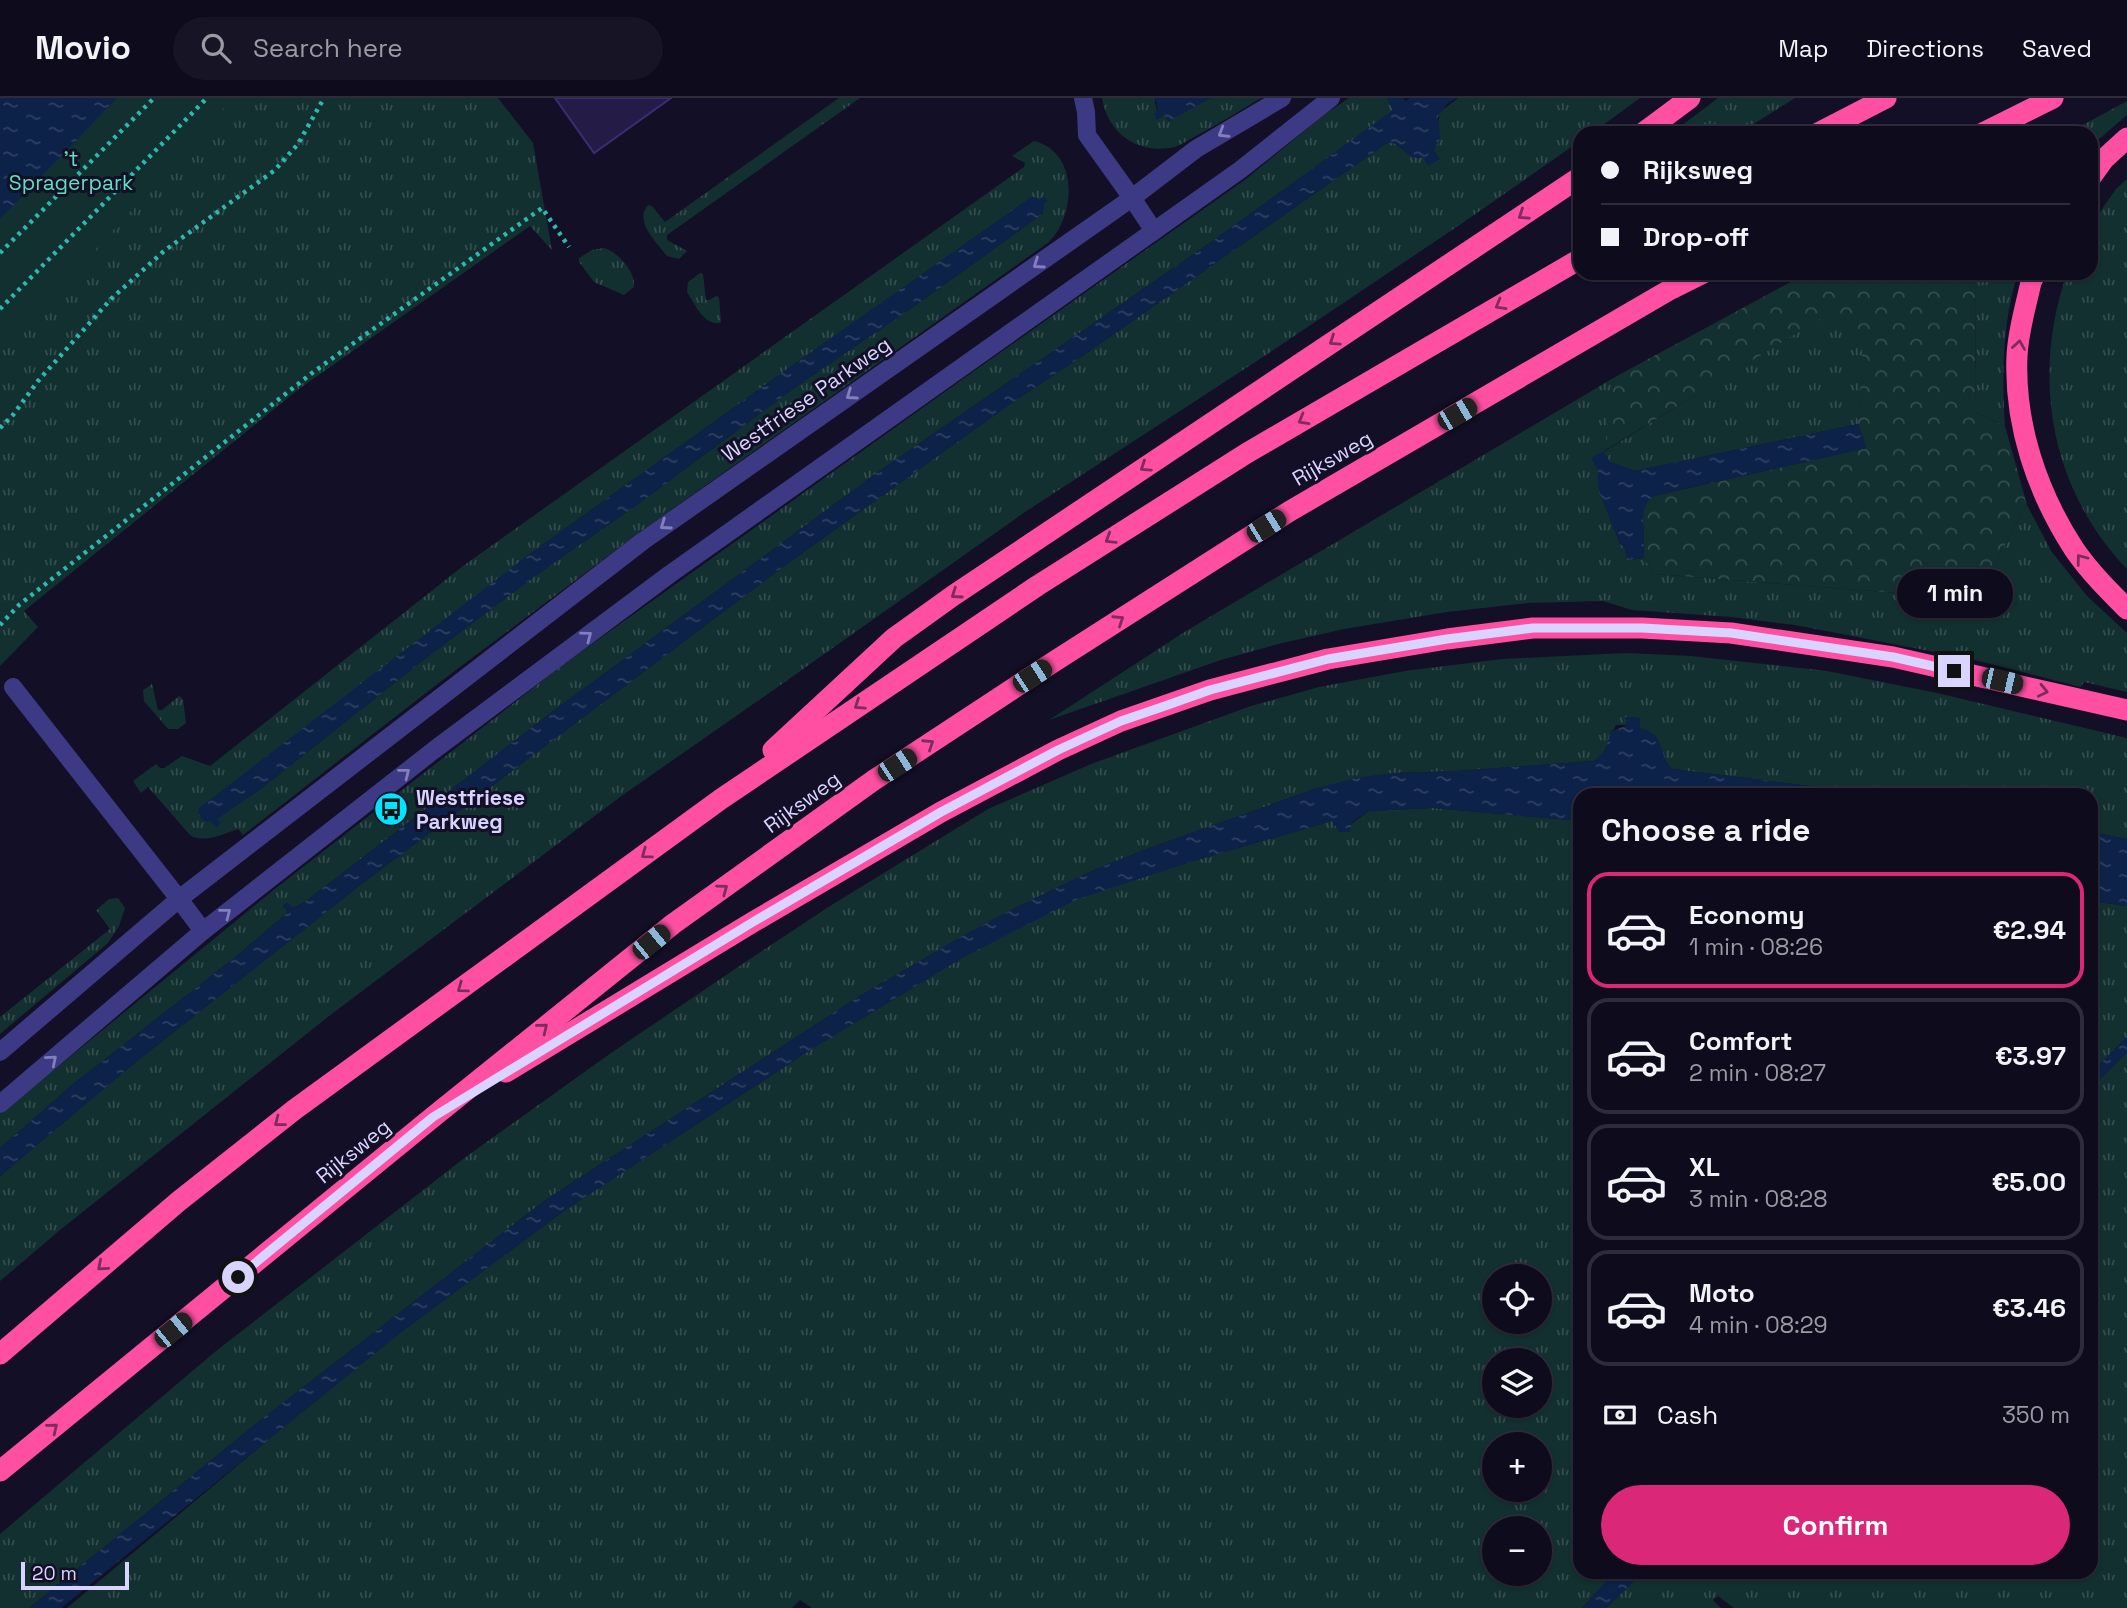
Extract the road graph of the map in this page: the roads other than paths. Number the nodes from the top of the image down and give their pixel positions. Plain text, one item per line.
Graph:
1 (1083, 98) edge
2 (1282, 98) edge
3 (1331, 98) edge
4 (1690, 98) edge
5 (1886, 98) edge
6 (2053, 98) edge
7 (1652, 126) edge
8 (1832, 126) edge
9 (1997, 126) edge
10 (2127, 138) edge
11 (2098, 167) edge
12 (1573, 182) edge
13 (1132, 198) junction
14 (1154, 231) junction
15 (1573, 263) edge
16 (1689, 280) edge
17 (2032, 280) edge
18 (2127, 609) edge
19 (13, 687) dead end
20 (2127, 710) edge
21 (721, 799) junction
22 (178, 899) junction
23 (203, 931) junction
24 (0, 1052) edge
25 (0, 1104) edge
26 (433, 1117) junction
27 (0, 1354) edge
28 (0, 1471) edge

1 - 13 street
2 -> 13 street, Westfriese Parkweg
3 - 14 street
4 - 7 highway
5 - 8 highway
6 - 9 highway
10 - 11 highway
12 -> 21 highway
13 - 14 street
13 -> 22 street, Westfriese Parkweg
23 -> 14 street
15 -> 21 highway
26 -> 16 highway, Rijksweg
18 -> 17 highway
19 - 22 street
26 -> 20 highway
21 -> 27 highway
22 - 23 street
22 - 24 street, Westfriese Parkweg
25 -> 23 street
28 -> 26 highway, Rijksweg

